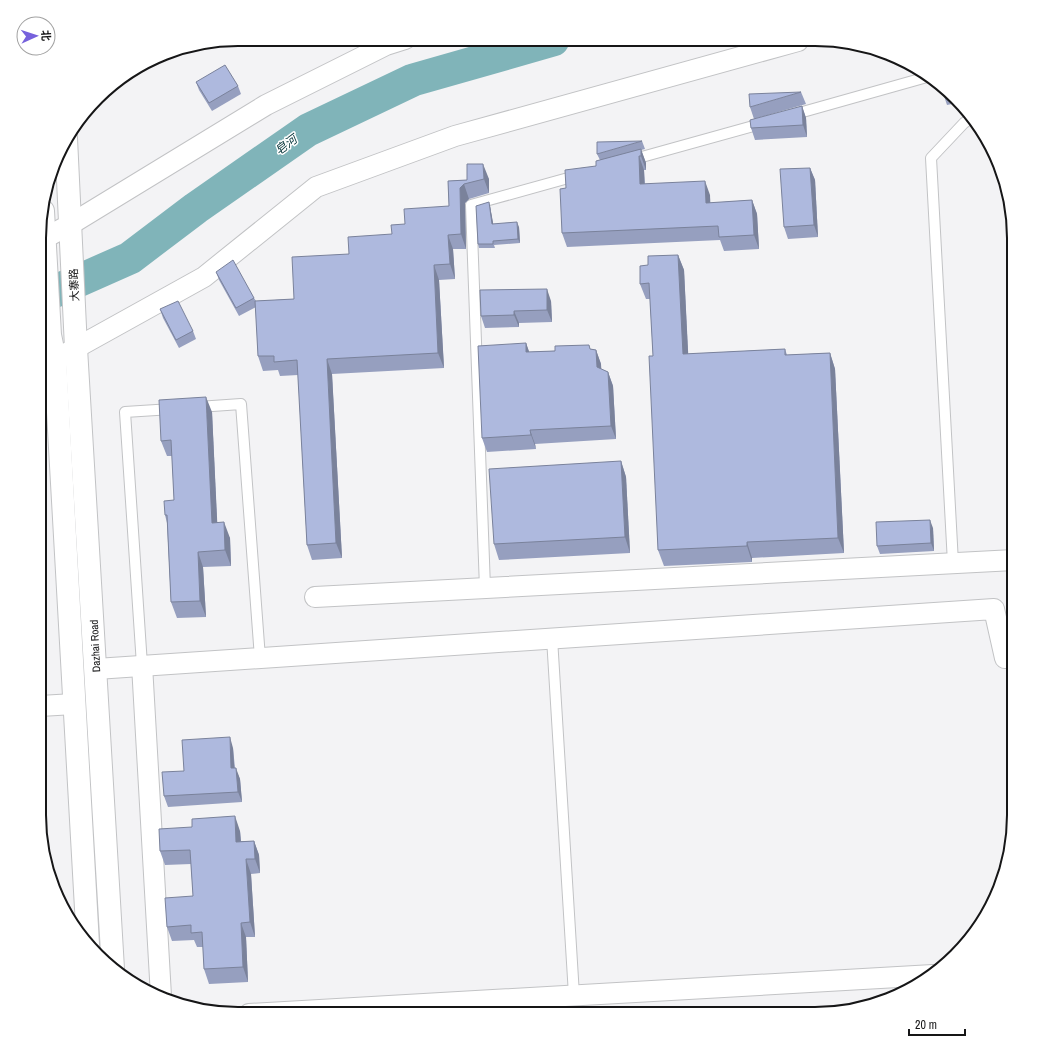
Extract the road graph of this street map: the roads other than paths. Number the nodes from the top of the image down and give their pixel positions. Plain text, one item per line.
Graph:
1 (384, 46) edge
2 (780, 46) edge
3 (922, 78) edge
4 (967, 121) edge
5 (67, 152) edge
6 (623, 162) edge
7 (592, 171) edge
8 (71, 224) junction
9 (46, 236) edge
10 (46, 266) edge
11 (76, 323) joint
12 (76, 348) junction
13 (49, 361) edge
14 (1007, 560) edge
15 (953, 563) junction
16 (485, 588) junction
17 (314, 597) dead end
18 (552, 638) junction
19 (260, 658) junction
20 (1007, 658) edge
21 (142, 665) junction
22 (96, 669) junction
23 (74, 704) junction
24 (46, 706) edge
25 (87, 934) edge
26 (113, 960) edge
27 (921, 976) edge
28 (161, 990) edge
29 (574, 995) junction
30 (369, 1007) edge

1 - 8 street
2 - 12 street
3 - 6 lane
4 - 15 lane
5 - 8 main road
7 - 16 lane
8 - 9 street
8 - 11 main road, 大寨路
10 - 13 main road
11 - 12 main road, Dazhai Road
12 - 13 street
12 - 22 main road, Dazhai Road
13 - 23 main road
14 - 15 street
15 - 16 street
16 - 17 street
18 - 19 street
18 - 20 street
18 - 29 lane
19 - 21 street
19 - 21 lane
21 - 22 street
21 - 28 street
22 - 26 main road, Dazhai Road
23 - 24 street
23 - 25 main road
27 - 29 street
29 - 30 street

